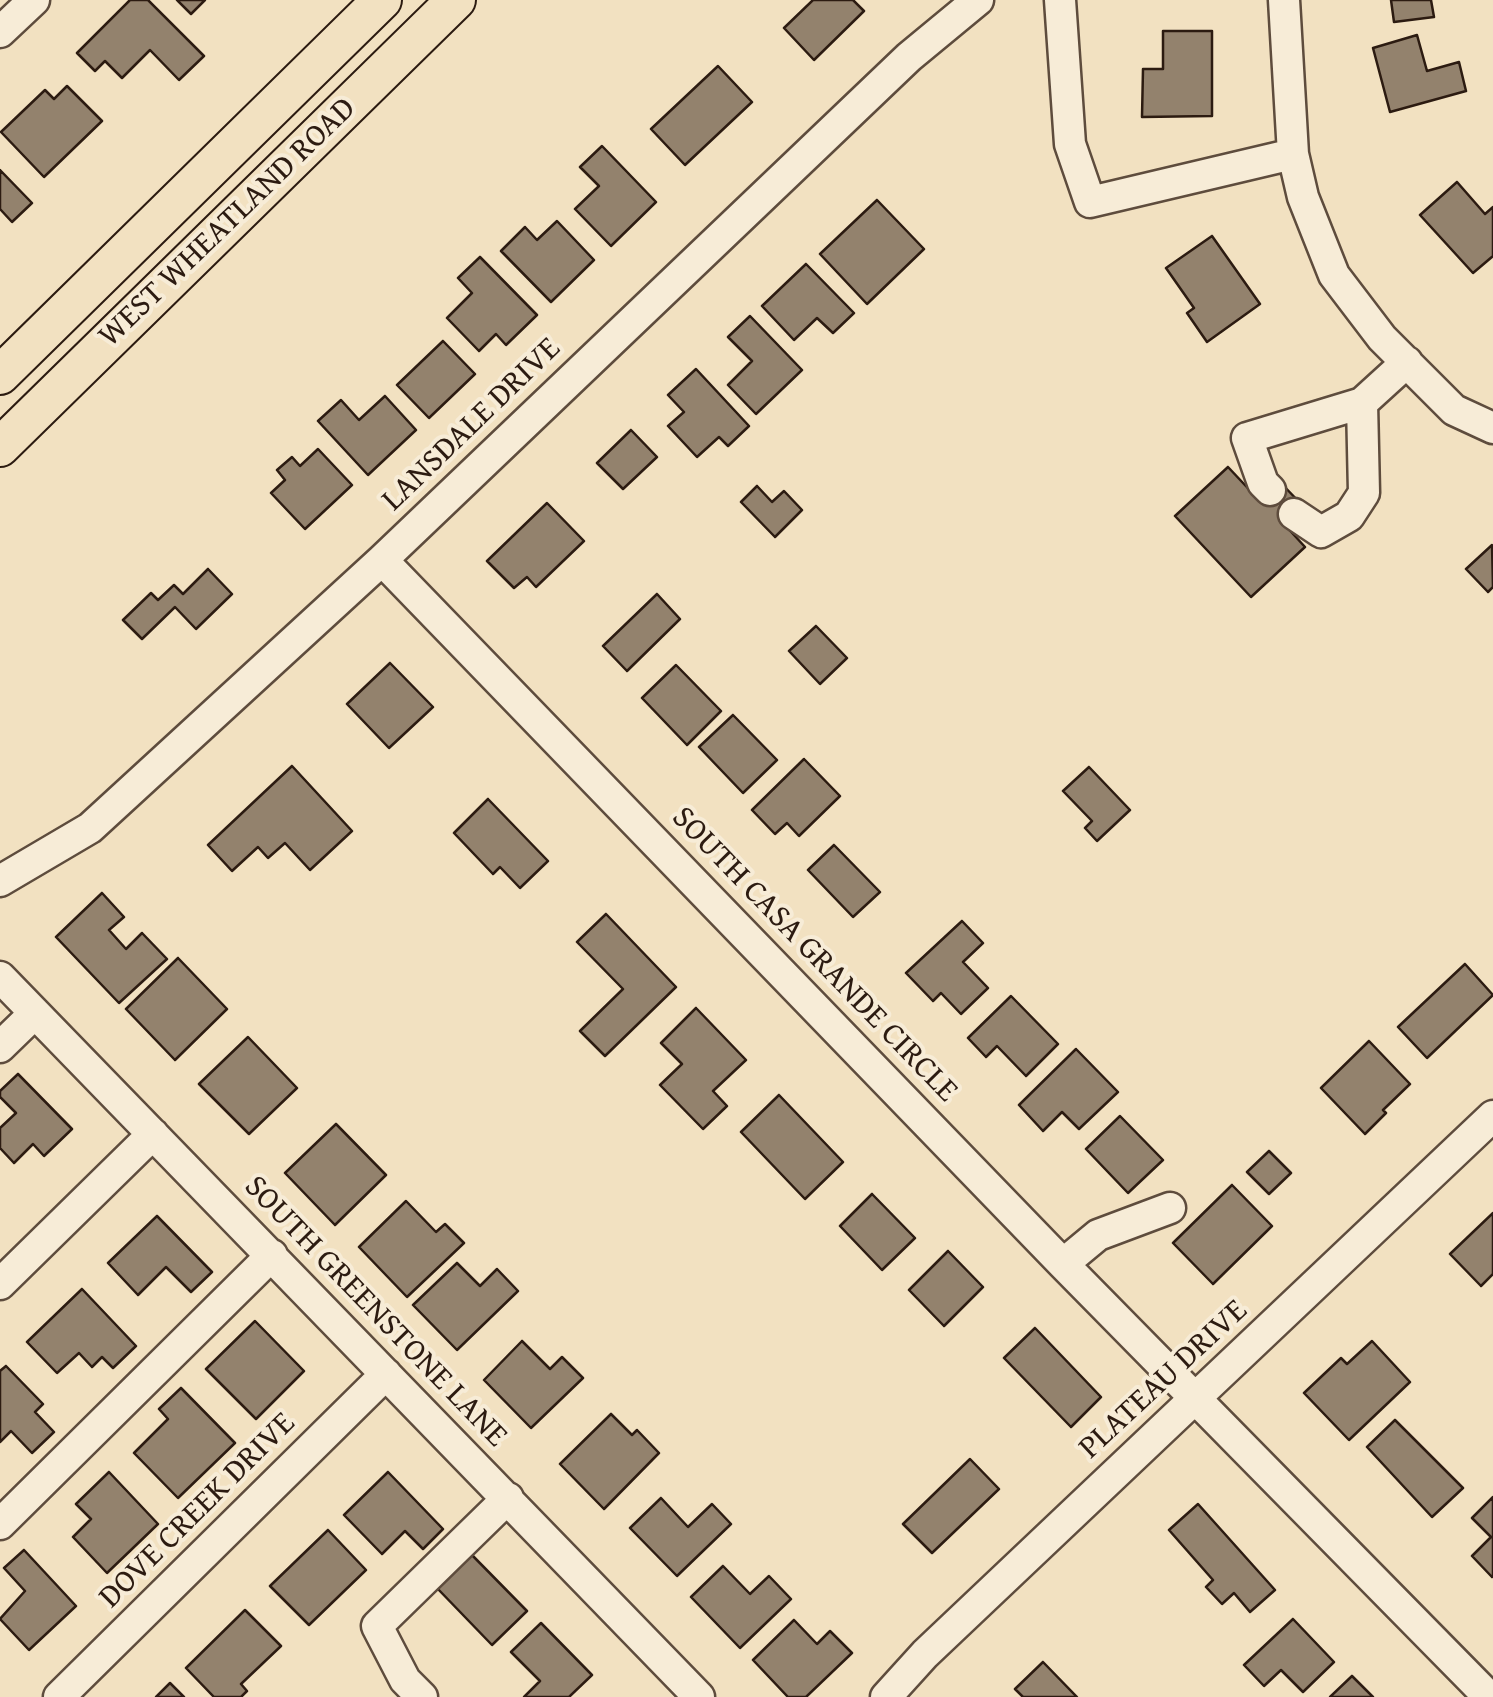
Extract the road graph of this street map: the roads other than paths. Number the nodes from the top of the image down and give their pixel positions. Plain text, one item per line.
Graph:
1 (34, 0) edge
2 (382, 0) edge
3 (456, 0) edge
4 (978, 0) edge
5 (1060, 0) edge
6 (1284, 0) edge
7 (0, 32) edge
8 (1293, 154) junction
9 (1407, 362) junction
10 (0, 374) edge
11 (1362, 403) junction
12 (1493, 428) edge
13 (0, 447) edge
14 (1270, 490) dead end
15 (1294, 514) dead end
16 (382, 560) junction
17 (0, 881) edge
18 (0, 977) edge
19 (35, 1013) junction
20 (0, 1047) edge
21 (1493, 1116) edge
22 (153, 1134) junction
23 (1170, 1208) dead end
24 (272, 1256) junction
25 (1063, 1264) junction
26 (0, 1284) edge
27 (386, 1374) junction
28 (1197, 1397) junction
29 (508, 1498) junction
30 (0, 1524) edge
31 (59, 1697) edge
32 (422, 1697) edge
33 (698, 1697) edge
34 (886, 1697) edge
35 (1489, 1697) edge

1 - 7 street
2 - 10 main road, WEST WHEATLAND ROAD
3 - 13 main road, WEST WHEATLAND ROAD
4 - 16 street, LANSDALE DRIVE
5 - 8 street
6 - 8 street
8 - 9 street
9 - 11 street
9 - 12 street
11 - 14 street
11 - 15 street
16 - 17 street, LANSDALE DRIVE
16 - 25 street, SOUTH CASA GRANDE CIRCLE
18 - 19 street, SOUTH GREENSTONE LANE
19 - 20 street
19 - 22 street, SOUTH GREENSTONE LANE
21 - 28 street, PLATEAU DRIVE
22 - 24 street, SOUTH GREENSTONE LANE
22 - 26 street
23 - 25 street
24 - 27 street, SOUTH GREENSTONE LANE
24 - 30 street
25 - 28 street, SOUTH CASA GRANDE CIRCLE
27 - 29 street, SOUTH GREENSTONE LANE
27 - 31 street, DOVE CREEK DRIVE
28 - 34 street, PLATEAU DRIVE
28 - 35 street, SOUTH CASA GRANDE CIRCLE
29 - 32 street
29 - 33 street, SOUTH GREENSTONE LANE

